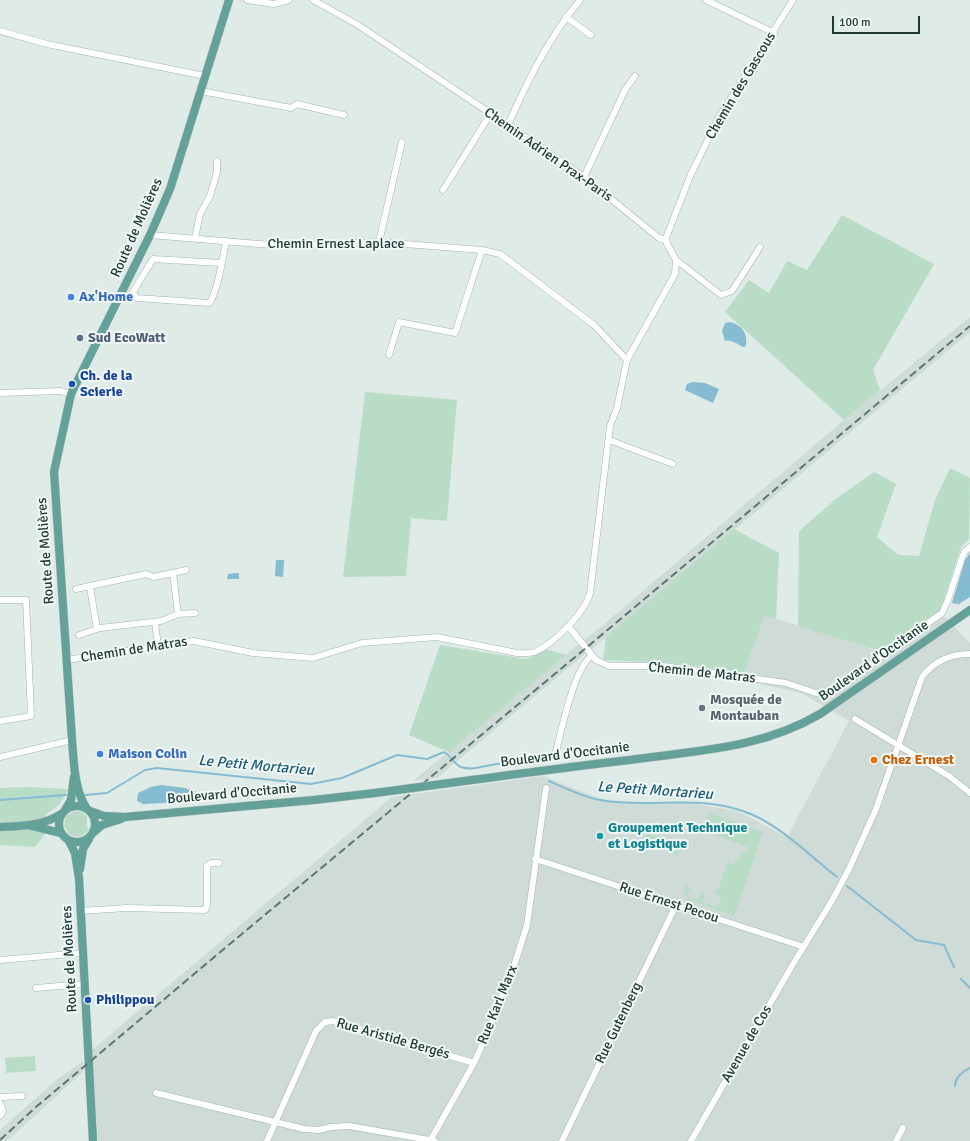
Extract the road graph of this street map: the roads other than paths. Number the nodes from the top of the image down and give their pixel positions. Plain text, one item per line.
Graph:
1 (228, 0) edge
2 (247, 0) edge
3 (289, 0) edge
4 (313, 0) edge
5 (580, 0) edge
6 (706, 0) edge
7 (793, 0) edge
8 (566, 17) junction
9 (0, 31) edge
10 (774, 33) junction
11 (591, 35) dead end
12 (205, 76) junction
13 (635, 76) dead end
14 (201, 91) junction
15 (491, 113) junction
16 (344, 115) dead end
17 (508, 125) junction
18 (402, 142) dead end
19 (217, 161) dead end
20 (584, 177) junction
21 (443, 190) dead end
22 (150, 235) junction
23 (195, 238) junction
24 (666, 240) junction
25 (226, 241) junction
26 (379, 242) junction
27 (760, 247) dead end
28 (482, 250) junction
29 (676, 260) junction
30 (221, 263) junction
31 (389, 355) dead end
32 (627, 360) junction
33 (0, 393) edge
34 (71, 394) junction
35 (609, 440) junction
36 (673, 464) dead end
37 (970, 547) edge
38 (186, 570) dead end
39 (173, 573) junction
40 (90, 587) junction
41 (76, 589) dead end
42 (0, 600) edge
43 (970, 610) edge
44 (195, 613) dead end
45 (178, 614) junction
46 (155, 622) junction
47 (568, 626) junction
48 (97, 629) junction
49 (79, 635) dead end
50 (158, 646) junction
51 (970, 654) edge
52 (592, 655) junction
53 (66, 660) junction
54 (855, 719) dead end
55 (0, 721) edge
56 (72, 740) junction
57 (898, 747) junction
58 (555, 755) dead end
59 (0, 757) edge
60 (75, 773) junction
61 (546, 788) dead end
62 (970, 793) edge
63 (89, 810) junction
64 (63, 812) junction
65 (125, 817) junction
66 (29, 826) junction
67 (0, 827) edge
68 (61, 833) junction
69 (91, 835) junction
70 (69, 841) junction
71 (535, 859) junction
72 (219, 863) dead end
73 (79, 878) junction
74 (676, 905) junction
75 (80, 911) junction
76 (804, 947) junction
77 (82, 954) junction
78 (0, 960) edge
79 (84, 984) junction
80 (36, 988) dead end
81 (474, 1063) junction
82 (156, 1093) dead end
83 (22, 1096) dead end
84 (0, 1097) edge
85 (0, 1103) edge
86 (0, 1116) edge
87 (275, 1123) junction
88 (903, 1128) dead end
89 (93, 1141) edge
90 (267, 1141) edge
91 (432, 1141) edge
92 (562, 1141) edge
93 (691, 1141) edge
94 (896, 1141) edge

1 - 12 main road, Route de Molières
2 - 3 street
4 - 15 street, Chemin Adrien Prax-Paris
5 - 8 street
6 - 10 street
7 - 10 street, Chemin des Gascous
8 - 11 street
8 - 17 street
9 - 12 street
10 - 24 street, Chemin des Gascous
12 - 14 main road, Route de Molières
13 - 20 street
14 - 16 street
14 - 22 main road, Route de Molières
15 - 17 street, Chemin Adrien Prax-Paris
15 - 21 street
17 - 20 street, Chemin Adrien Prax-Paris
18 - 26 street
19 - 23 street
20 - 24 street, Chemin Adrien Prax-Paris
22 - 23 street, Chemin Ernest Laplace
22 - 34 main road, Route de Molières
23 - 25 street, Chemin Ernest Laplace
24 - 29 street
25 - 26 street, Chemin Ernest Laplace
25 - 30 street
26 - 28 street, Chemin Ernest Laplace
27 - 29 street
28 - 31 street
28 - 32 street, Chemin Ernest Laplace
29 - 32 street
30 - 30 street
32 - 35 street
33 - 34 street
34 - 53 main road, Route de Molières
35 - 36 street
35 - 47 street
37 - 52 street, Chemin de Matras
38 - 39 street
39 - 40 street
39 - 45 street
40 - 41 street
40 - 48 street
42 - 55 street
43 - 65 main road, Boulevard d'Occitanie, bridge
44 - 45 street
45 - 46 street
46 - 48 street
46 - 50 street
47 - 50 street, Chemin de Matras
47 - 52 street, Chemin de Matras
48 - 49 street
50 - 53 street, Chemin de Matras
51 - 57 street, Avenue de Cos
52 - 58 street
53 - 56 main road, Route de Molières
54 - 57 street
56 - 59 street
56 - 60 main road, Route de Molières
57 - 62 street
57 - 76 street, Avenue de Cos
60 - 63 main road, Route de Molières
60 - 64 main road, Route de Molières
61 - 71 street, Rue Karl Marx
63 - 64 main road
63 - 65 main road, Boulevard d'Occitanie
63 - 69 main road
64 - 66 main road
64 - 68 main road
65 - 69 main road, Boulevard d'Occitanie
66 - 67 main road
66 - 68 main road
68 - 70 main road
69 - 70 main road
69 - 73 main road, Route de Molières
70 - 73 main road, Route de Molières
71 - 74 street, Rue Ernest Pecou
71 - 81 street, Rue Karl Marx
72 - 75 street
73 - 75 main road, Route de Molières
74 - 76 street, Rue Ernest Pecou
74 - 92 street, Rue Gutenberg
75 - 77 main road, Route de Molières
76 - 93 street, Avenue de Cos
77 - 78 street
77 - 79 main road, Route de Molières
79 - 80 street
79 - 89 main road, Route de Molières
81 - 87 street, Rue Aristide Bergés
81 - 91 street, Rue Karl Marx
82 - 87 street
83 - 84 street
85 - 86 street
87 - 90 street, Rue Aristide Bergés
87 - 91 street
88 - 94 street

